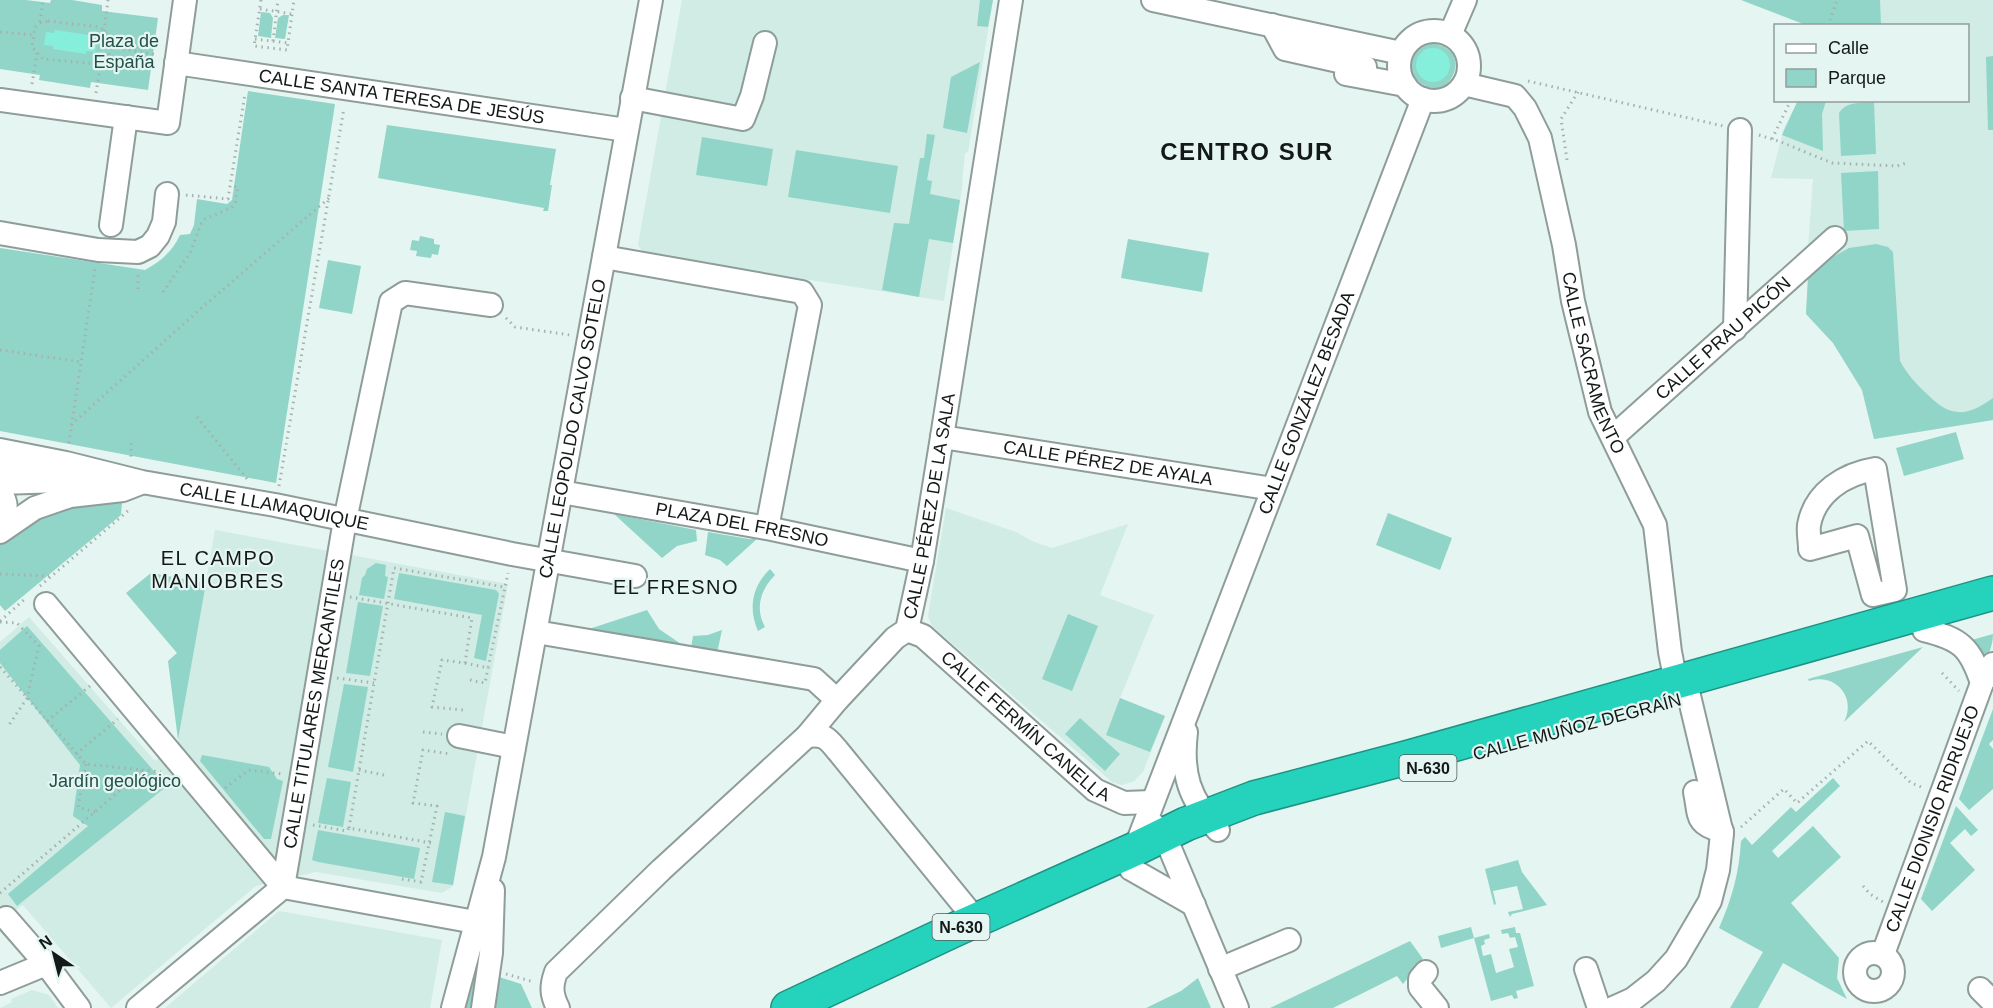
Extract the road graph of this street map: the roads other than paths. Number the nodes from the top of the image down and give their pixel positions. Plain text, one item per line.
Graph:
1 (185, 0) edge
2 (651, 0) edge
3 (1011, 0) edge
4 (1153, 0) edge
5 (1466, 0) edge
6 (1221, 7) edge
7 (1272, 25) junction
8 (1450, 34) junction
9 (765, 43) dead end
10 (1401, 53) junction
11 (166, 64) junction
12 (1365, 67) dead end
13 (1333, 72) dead end
14 (1464, 84) junction
15 (1405, 85) junction
16 (632, 98) junction
17 (1423, 99) junction
18 (0, 100) edge
19 (126, 117) junction
20 (626, 130) junction
21 (1740, 130) dead end
22 (167, 194) road end
23 (111, 225) dead end
24 (0, 233) edge
25 (1835, 238) dead end
26 (604, 257) junction
27 (491, 305) dead end
28 (1735, 329) junction
29 (942, 437) junction
30 (1613, 437) junction
31 (0, 450) edge
32 (0, 467) edge
33 (92, 480) junction
34 (0, 483) edge
35 (136, 484) junction
36 (1273, 489) junction
37 (0, 492) edge
38 (561, 492) junction
39 (0, 518) edge
40 (345, 520) junction
41 (767, 528) junction
42 (0, 532) edge
43 (549, 559) junction
44 (922, 561) junction
45 (635, 576) dead end
46 (1993, 593) edge
47 (36, 597) road end
48 (1888, 606) junction
49 (1993, 611) edge
50 (907, 630) junction
51 (1924, 630) junction
52 (536, 632) junction
53 (1988, 673) edge
54 (1683, 686) junction
55 (837, 700) junction
56 (1189, 706) junction
57 (807, 736) junction
58 (457, 746) road end
59 (514, 747) junction
60 (1695, 792) dead end
61 (1211, 823) junction
62 (1722, 832) junction
63 (1150, 837) junction
64 (495, 857) junction
65 (283, 887) junction
66 (1194, 905) junction
67 (6, 918) dead end
68 (976, 920) junction
69 (475, 922) junction
70 (1289, 940) dead end
71 (1883, 954) dead end
72 (46, 964) junction
73 (1220, 969) junction
74 (1586, 969) dead end
75 (1426, 972) dead end
76 (0, 984) edge
77 (79, 1008) edge
78 (138, 1008) edge
79 (453, 1008) edge
80 (483, 1008) edge
81 (558, 1008) edge
82 (788, 1008) edge
83 (830, 1008) edge
84 (1236, 1008) edge
85 (1437, 1008) edge
86 (1599, 1008) edge
87 (1613, 1008) edge

1 - 11 street
2 - 16 street, CALLE LEOPOLDO CALVO SOTELO
3 - 29 street, CALLE PÉREZ DE LA SALA
4 - 6 street
5 - 8 street
6 - 7 street
7 - 10 street
7 - 12 street
8 - 10 street
8 - 14 street
9 - 16 street
10 - 15 street
11 - 19 street
11 - 20 street, CALLE SANTA TERESA DE JESÚS
13 - 15 street
14 - 17 street
14 - 30 street, CALLE SACRAMENTO
15 - 17 street
16 - 20 street, CALLE LEOPOLDO CALVO SOTELO
17 - 36 street, CALLE GONZÁLEZ BESADA
18 - 19 street
19 - 23 street
20 - 26 street, CALLE LEOPOLDO CALVO SOTELO
21 - 28 street
22 - 24 street
25 - 28 street, CALLE PRAU PICÓN
26 - 38 street, CALLE LEOPOLDO CALVO SOTELO
26 - 41 street
27 - 40 street, CALLE TITULARES MERCANTILES
28 - 30 street, CALLE PRAU PICÓN
29 - 36 street, CALLE PÉREZ DE AYALA
29 - 44 street, CALLE PÉREZ DE LA SALA
30 - 54 street, CALLE SACRAMENTO
31 - 35 street, CALLE LLAMAQUIQUE
32 - 33 street
33 - 34 street
33 - 35 street
35 - 40 street, CALLE LLAMAQUIQUE
35 - 42 street
36 - 56 street, CALLE GONZÁLEZ BESADA
37 - 39 street
38 - 41 street, PLAZA DEL FRESNO
38 - 43 street, CALLE LEOPOLDO CALVO SOTELO
40 - 43 street, CALLE LLAMAQUIQUE
40 - 65 street, CALLE TITULARES MERCANTILES
41 - 44 street, PLAZA DEL FRESNO
43 - 45 street, CALLE LLAMAQUIQUE
43 - 52 street, CALLE LEOPOLDO CALVO SOTELO
44 - 50 street, CALLE PÉREZ DE LA SALA
46 - 48 highway, CALLE MUÑOZ DEGRAÍN / N-630
47 - 65 street
48 - 48 street
48 - 54 highway, CALLE MUÑOZ DEGRAÍN / N-630
49 - 51 highway, CALLE MUÑOZ DEGRAÍN / N-630
50 - 55 street, CALLE PÉREZ DE LA SALA
50 - 63 street, CALLE FERMÍN CANELLA
51 - 53 street, CALLE DIONISIO RIDRUEJO
51 - 54 highway, CALLE MUÑOZ DEGRAÍN / N-630
52 - 55 street
52 - 59 street, CALLE LEOPOLDO CALVO SOTELO
53 - 71 street, CALLE DIONISIO RIDRUEJO
54 - 61 highway, CALLE MUÑOZ DEGRAÍN / N-630
54 - 62 street, CALLE SACRAMENTO
55 - 57 street, CALLE PÉREZ DE LA SALA
56 - 61 street, CALLE GONZÁLEZ BESADA
56 - 63 street, CALLE GONZÁLEZ BESADA
57 - 68 street
57 - 81 street, CALLE PÉREZ DE LA SALA
58 - 59 street
59 - 64 street, CALLE LEOPOLDO CALVO SOTELO
60 - 62 street
61 - 63 highway, CALLE MUÑOZ DEGRAÍN / N-630
62 - 87 street
63 - 66 street
63 - 66 street
63 - 68 highway, N-630
63 - 83 highway, N-630
64 - 69 street, CALLE LEOPOLDO CALVO SOTELO
64 - 80 street, CALLE LEOPOLDO CALVO SOTELO
65 - 69 street
65 - 78 street
66 - 73 street
67 - 72 street
68 - 82 highway, N-630
69 - 79 street, CALLE LEOPOLDO CALVO SOTELO
70 - 73 street
72 - 76 street
72 - 77 street
73 - 84 street
74 - 86 street
75 - 85 street

